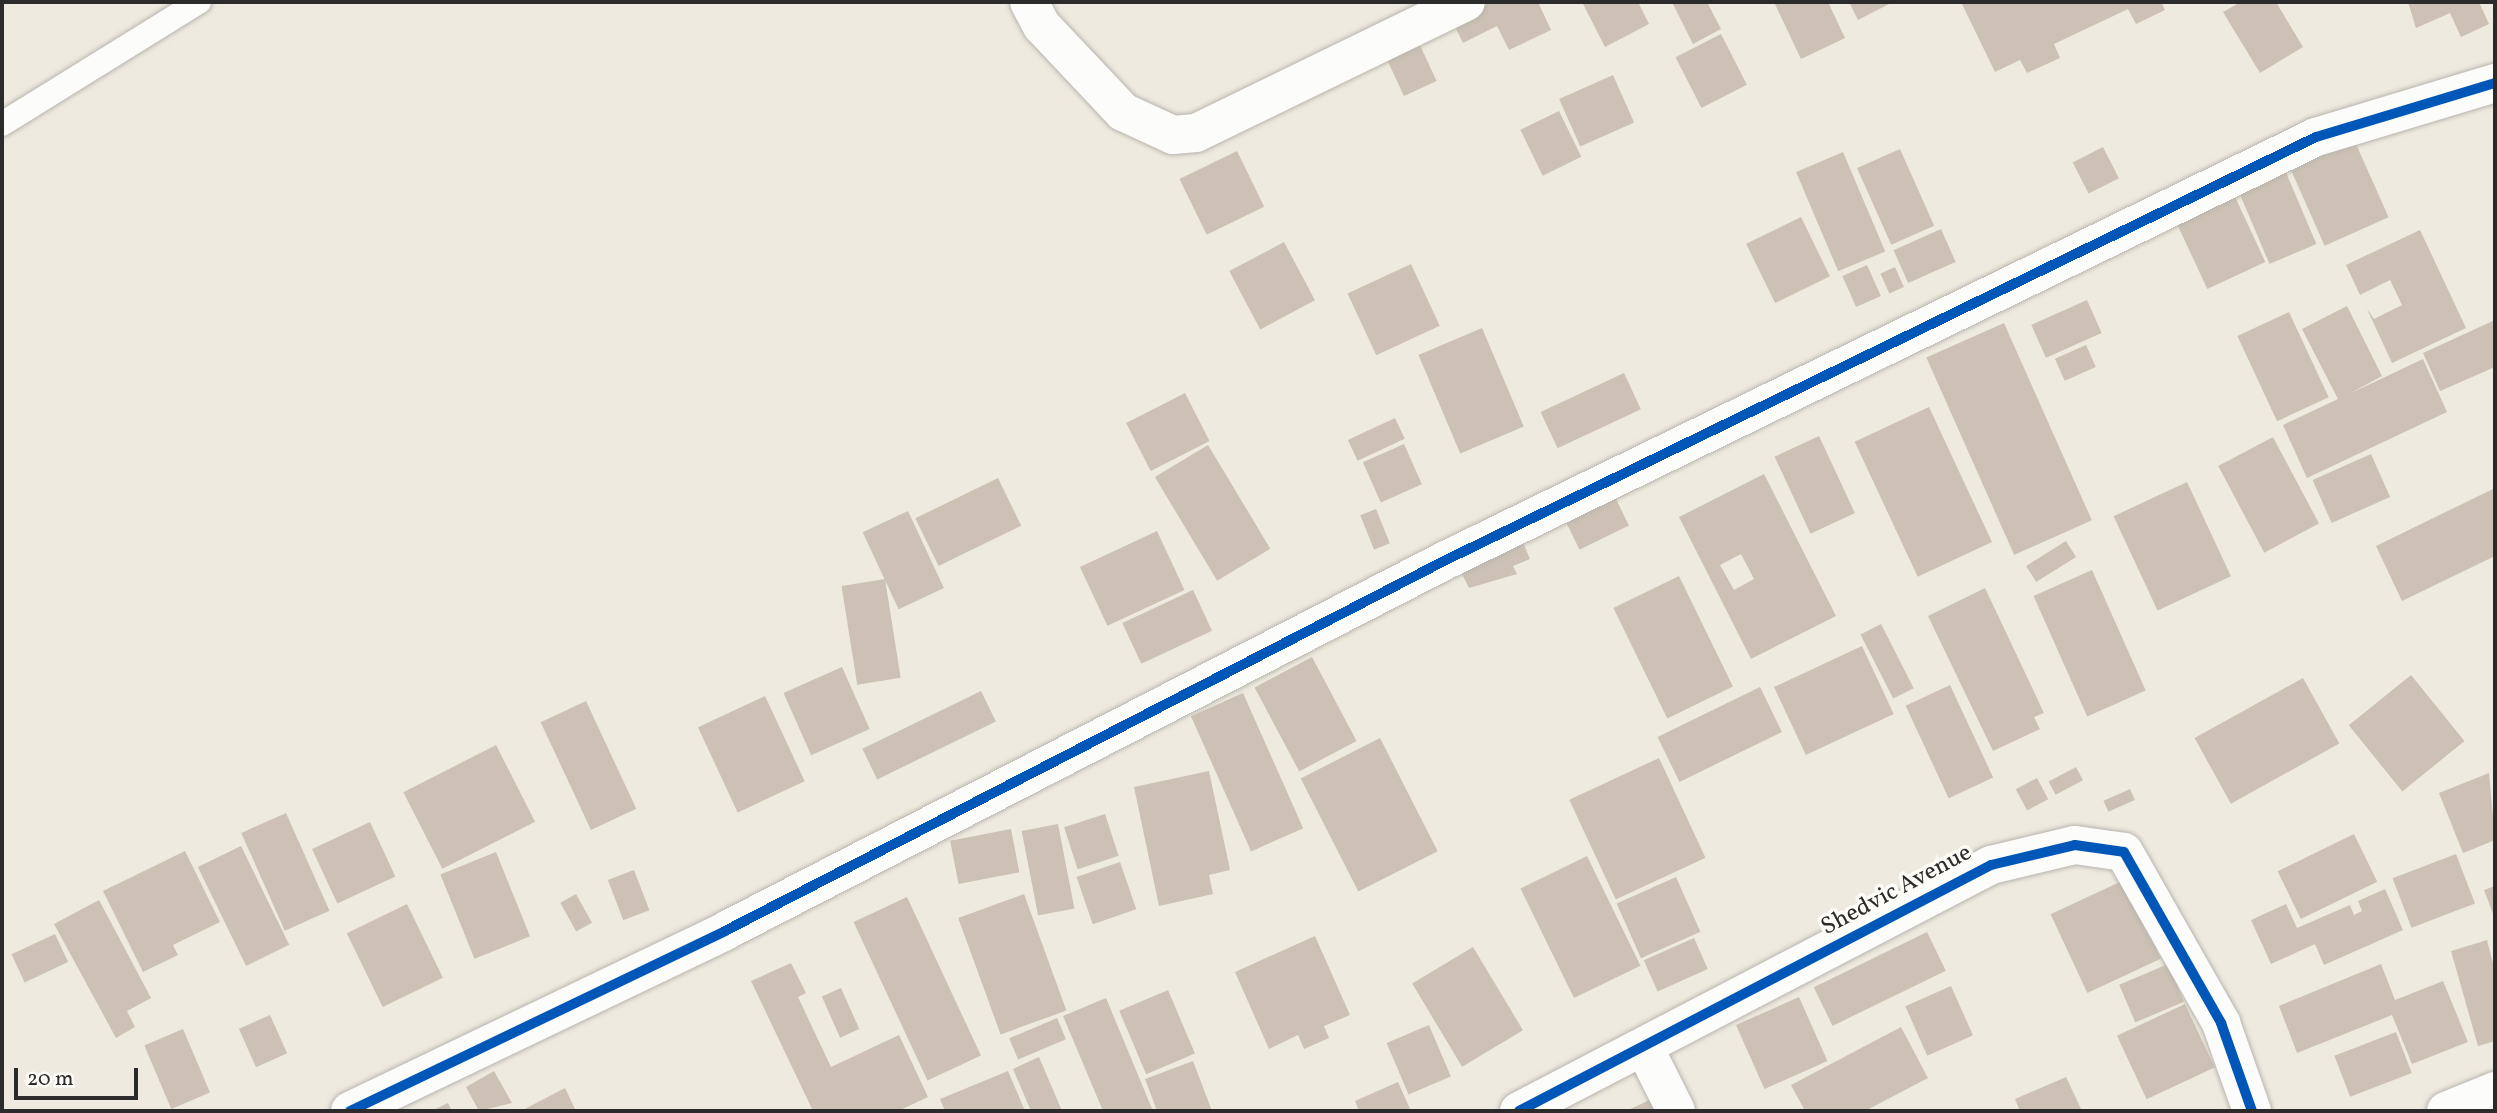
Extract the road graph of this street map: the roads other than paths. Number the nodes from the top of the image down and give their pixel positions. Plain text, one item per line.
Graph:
1 (198, 2) edge
2 (1029, 2) edge
3 (1466, 2) edge
4 (2495, 83) edge
5 (2, 124) edge
6 (1645, 1049) junction
7 (2495, 1091) edge
8 (350, 1111) edge
9 (1519, 1111) edge
10 (1676, 1111) edge
11 (2252, 1111) edge
12 (2446, 1111) edge

1 - 5 lane
2 - 3 street
4 - 8 street
6 - 9 street, Shedvic Avenue
6 - 10 street
6 - 11 street, Shedvic Avenue
7 - 12 street

